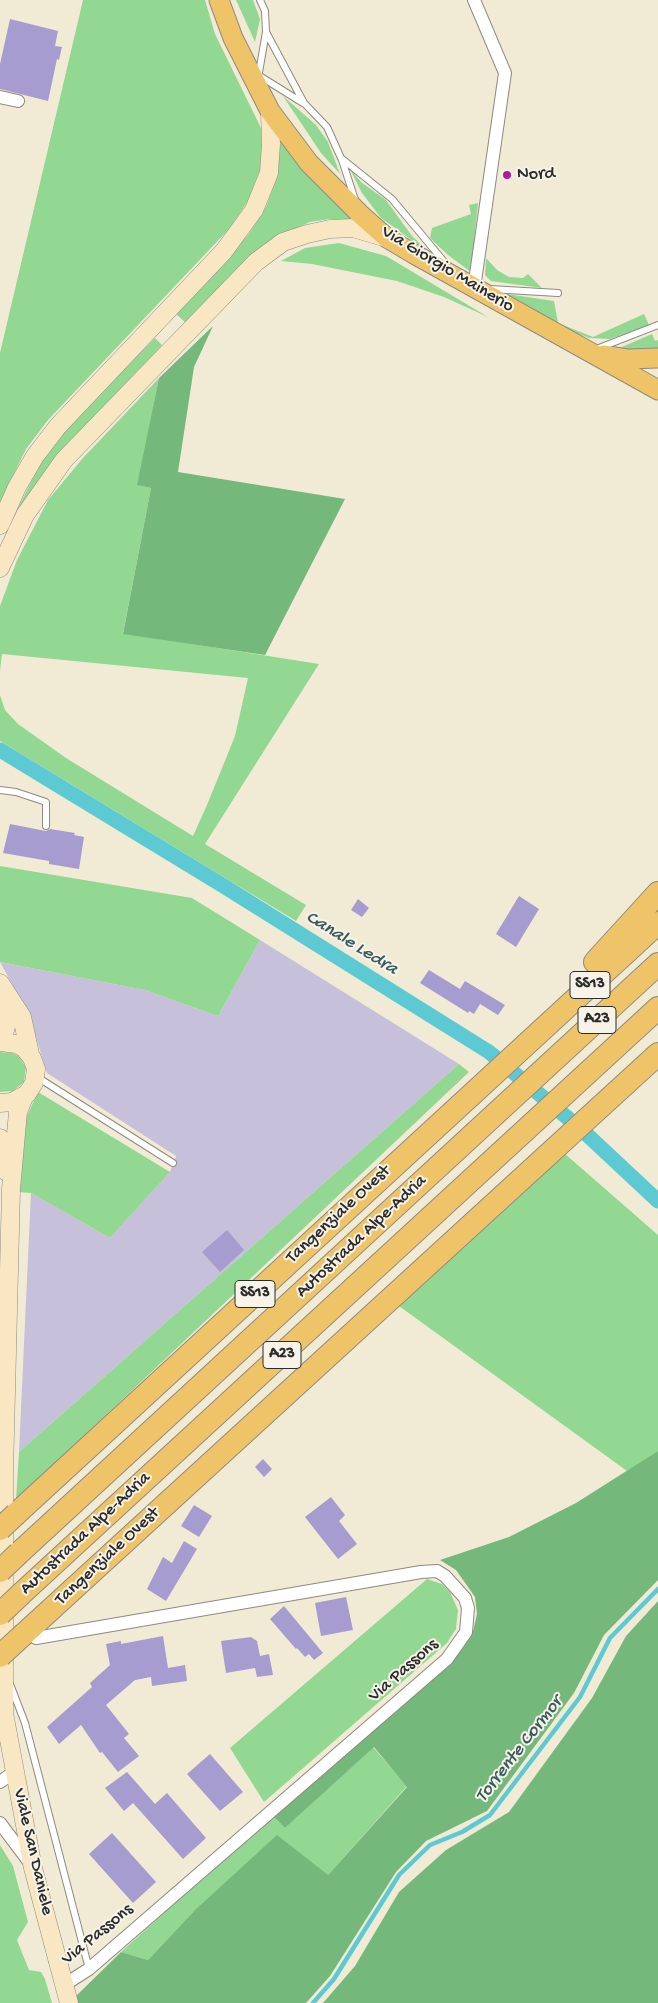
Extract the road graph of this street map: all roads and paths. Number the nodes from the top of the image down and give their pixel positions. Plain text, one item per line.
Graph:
1 (219, 0) edge
2 (260, 0) edge
3 (474, 0) edge
4 (266, 32) junction
5 (254, 77) junction
6 (0, 97) edge
7 (18, 101) dead end
8 (304, 104) junction
9 (270, 111) junction
10 (341, 158) junction
11 (360, 214) junction
12 (387, 238) junction
13 (468, 284) junction
14 (558, 293) dead end
15 (159, 320) junction
16 (658, 325) edge
17 (180, 340) junction
18 (588, 351) junction
19 (658, 358) edge
20 (658, 390) edge
21 (0, 525) edge
22 (0, 568) edge
23 (0, 790) edge
24 (46, 826) dead end
25 (658, 893) edge
26 (658, 923) edge
27 (658, 964) edge
28 (0, 984) edge
29 (658, 1008) edge
30 (1, 1042) edge
31 (517, 1052) junction
32 (30, 1054) junction
33 (658, 1054) edge
34 (36, 1077) junction
35 (24, 1097) junction
36 (0, 1102) edge
37 (0, 1138) edge
38 (173, 1163) dead end
39 (11, 1189) junction
40 (0, 1530) edge
41 (0, 1571) edge
42 (0, 1614) edge
43 (30, 1636) junction
44 (2, 1662) edge
45 (2, 1720) edge
46 (4, 1775) edge
47 (0, 1823) edge
48 (33, 1868) junction
49 (89, 1969) junction
50 (64, 1984) junction
51 (69, 2003) edge

1 - 5 main road, Via Giorgio Mainerio
2 - 4 lane
3 - 13 street
4 - 5 lane
4 - 8 lane
5 - 8 lane
5 - 9 main road, Via Giorgio Mainerio
6 - 7 street
8 - 10 lane
9 - 11 main road, Via Giorgio Mainerio
9 - 15 main road
10 - 11 lane
10 - 13 lane
11 - 12 main road, Via Giorgio Mainerio
12 - 13 main road, Via Giorgio Mainerio
12 - 17 main road
13 - 14 lane
13 - 18 main road, Via Giorgio Mainerio
15 - 17 main road
15 - 21 main road
16 - 18 lane
17 - 22 main road
18 - 19 main road
18 - 20 main road, Via Giorgio Mainerio
23 - 24 lane
25 - 31 highway
26 - 31 highway, Tangenziale Ovest / SS13
27 - 41 highway, Autostrada Alpe-Adria / A23, bridge
28 - 30 main road
28 - 32 main road
29 - 42 highway, Autostrada Alpe-Adria / A23, bridge
30 - 32 main road
31 - 40 highway, Tangenziale Ovest / SS13, bridge
32 - 34 main road
33 - 43 highway, Tangenziale Ovest
34 - 35 main road, Viale San Daniele
34 - 38 lane
35 - 36 main road
35 - 39 main road, Viale San Daniele
37 - 39 main road, Viale San Daniele
39 - 44 main road, Viale San Daniele
43 - 44 highway, Tangenziale Ovest, bridge
43 - 49 street, Via Passons
44 - 45 main road, Viale San Daniele
44 - 49 lane
45 - 46 main road, Viale San Daniele
46 - 48 main road, Viale San Daniele
47 - 48 street
48 - 50 main road, Viale San Daniele
49 - 50 street, Via Passons
50 - 51 main road, Viale San Daniele

